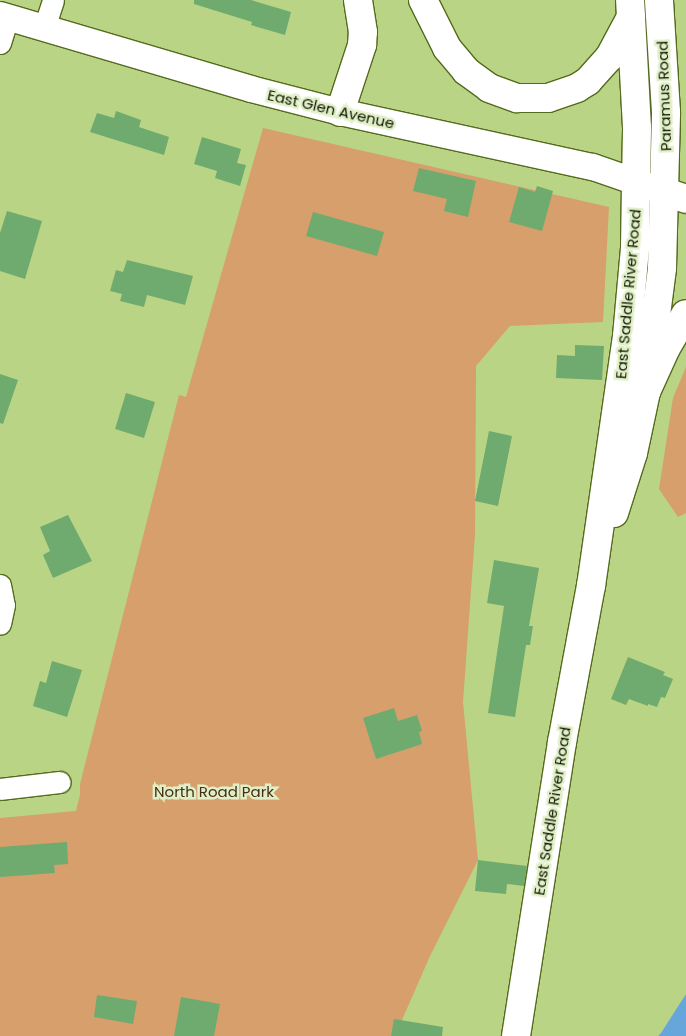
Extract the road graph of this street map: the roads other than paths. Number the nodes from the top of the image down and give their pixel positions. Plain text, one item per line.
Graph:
1 (53, 0) edge
2 (358, 0) edge
3 (423, 0) edge
4 (659, 0) edge
5 (631, 8) edge
6 (4, 16) edge
7 (44, 28) junction
8 (0, 43) edge
9 (340, 112) junction
10 (636, 182) junction
11 (676, 195) edge
12 (686, 314) edge
13 (646, 392) junction
14 (0, 584) edge
15 (591, 586) junction
16 (0, 624) edge
17 (60, 782) dead end
18 (0, 789) edge
19 (516, 1036) edge

1 - 7 street
2 - 9 main road
3 - 5 main road
4 - 11 main road, Paramus Road
5 - 10 main road, East Saddle River Road
6 - 7 street, East Glen Avenue
6 - 8 street
7 - 9 street, East Glen Avenue
9 - 10 street, East Glen Avenue
10 - 11 street, East Glen Avenue
10 - 15 main road, East Saddle River Road
11 - 13 main road, East Saddle River Road
12 - 13 main road
13 - 15 main road, East Saddle River Road
14 - 16 street
15 - 19 main road, East Saddle River Road
17 - 18 street

